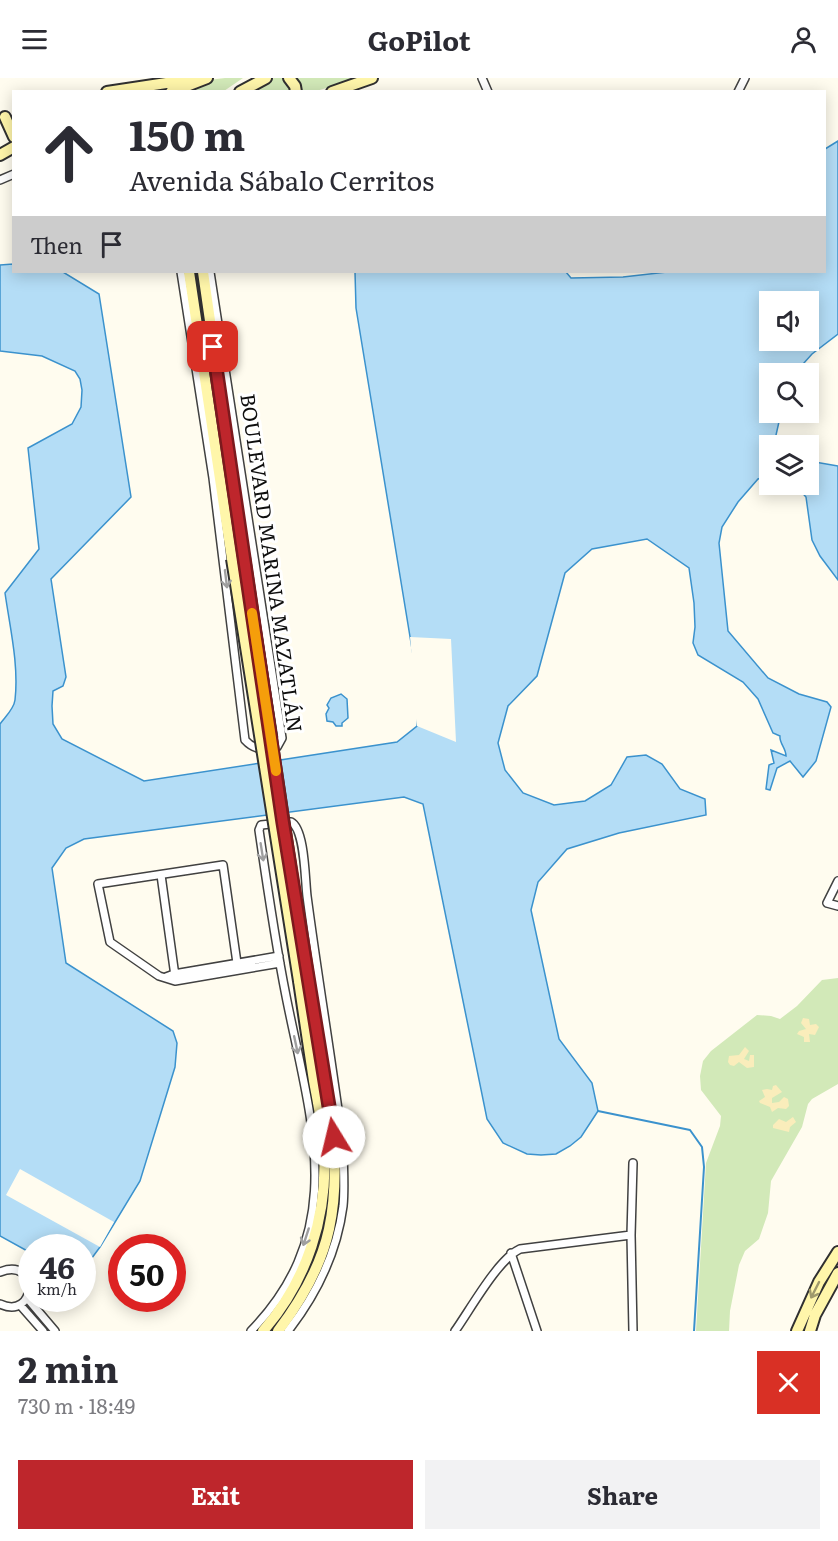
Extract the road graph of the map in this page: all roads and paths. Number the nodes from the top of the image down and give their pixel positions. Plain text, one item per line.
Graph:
1 (199, 78) edge
2 (207, 78) edge
3 (266, 78) edge
4 (372, 78) edge
5 (120, 90) edge
6 (176, 90) edge
7 (244, 90) edge
8 (338, 90) edge
9 (6, 117) edge
10 (12, 132) edge
11 (182, 273) edge
12 (189, 273) edge
13 (203, 273) edge
14 (210, 273) edge
15 (234, 459) junction
16 (214, 464) junction
17 (161, 875) junction
18 (838, 881) edge
19 (838, 906) edge
20 (280, 960) junction
21 (237, 967) junction
22 (175, 978) junction
23 (303, 980) junction
24 (325, 1117) junction
25 (633, 1163) dead end
26 (631, 1235) junction
27 (838, 1252) edge
28 (511, 1253) junction
29 (18, 1271) edge
30 (0, 1272) edge
31 (838, 1272) edge
32 (0, 1304) edge
33 (18, 1305) edge
34 (26, 1312) edge
35 (39, 1312) edge
36 (43, 1331) edge
37 (55, 1331) edge
38 (251, 1331) edge
39 (263, 1331) edge
40 (278, 1331) edge
41 (288, 1331) edge
42 (455, 1331) edge
43 (537, 1331) edge
44 (633, 1331) edge
45 (797, 1331) edge
46 (810, 1331) edge

1 - 5 main road
2 - 6 main road
3 - 7 main road
4 - 8 main road
9 - 10 main road
11 - 16 street, BOULEVARD MARINA MAZATLÁN
12 - 16 main road
13 - 15 main road
14 - 15 street, BOULEVARD MARINA MAZATLÁN
16 -> 15 street, BOULEVARD MARINA MAZATLÁN
15 - 23 main road, bridge
16 - 23 main road, bridge
17 - 21 street
17 - 22 street
17 - 22 street
18 - 19 street
20 - 21 street
20 -> 24 street
24 -> 20 street
21 - 22 street
23 - 24 main road
24 -> 38 street
24 - 39 main road
24 - 40 main road
24 - 41 street
25 - 26 street
26 - 28 street
26 - 44 street
27 -> 45 main road
28 - 42 street
28 - 43 street
29 - 30 street
31 - 46 main road
32 - 33 street
34 - 36 street
35 - 37 street

